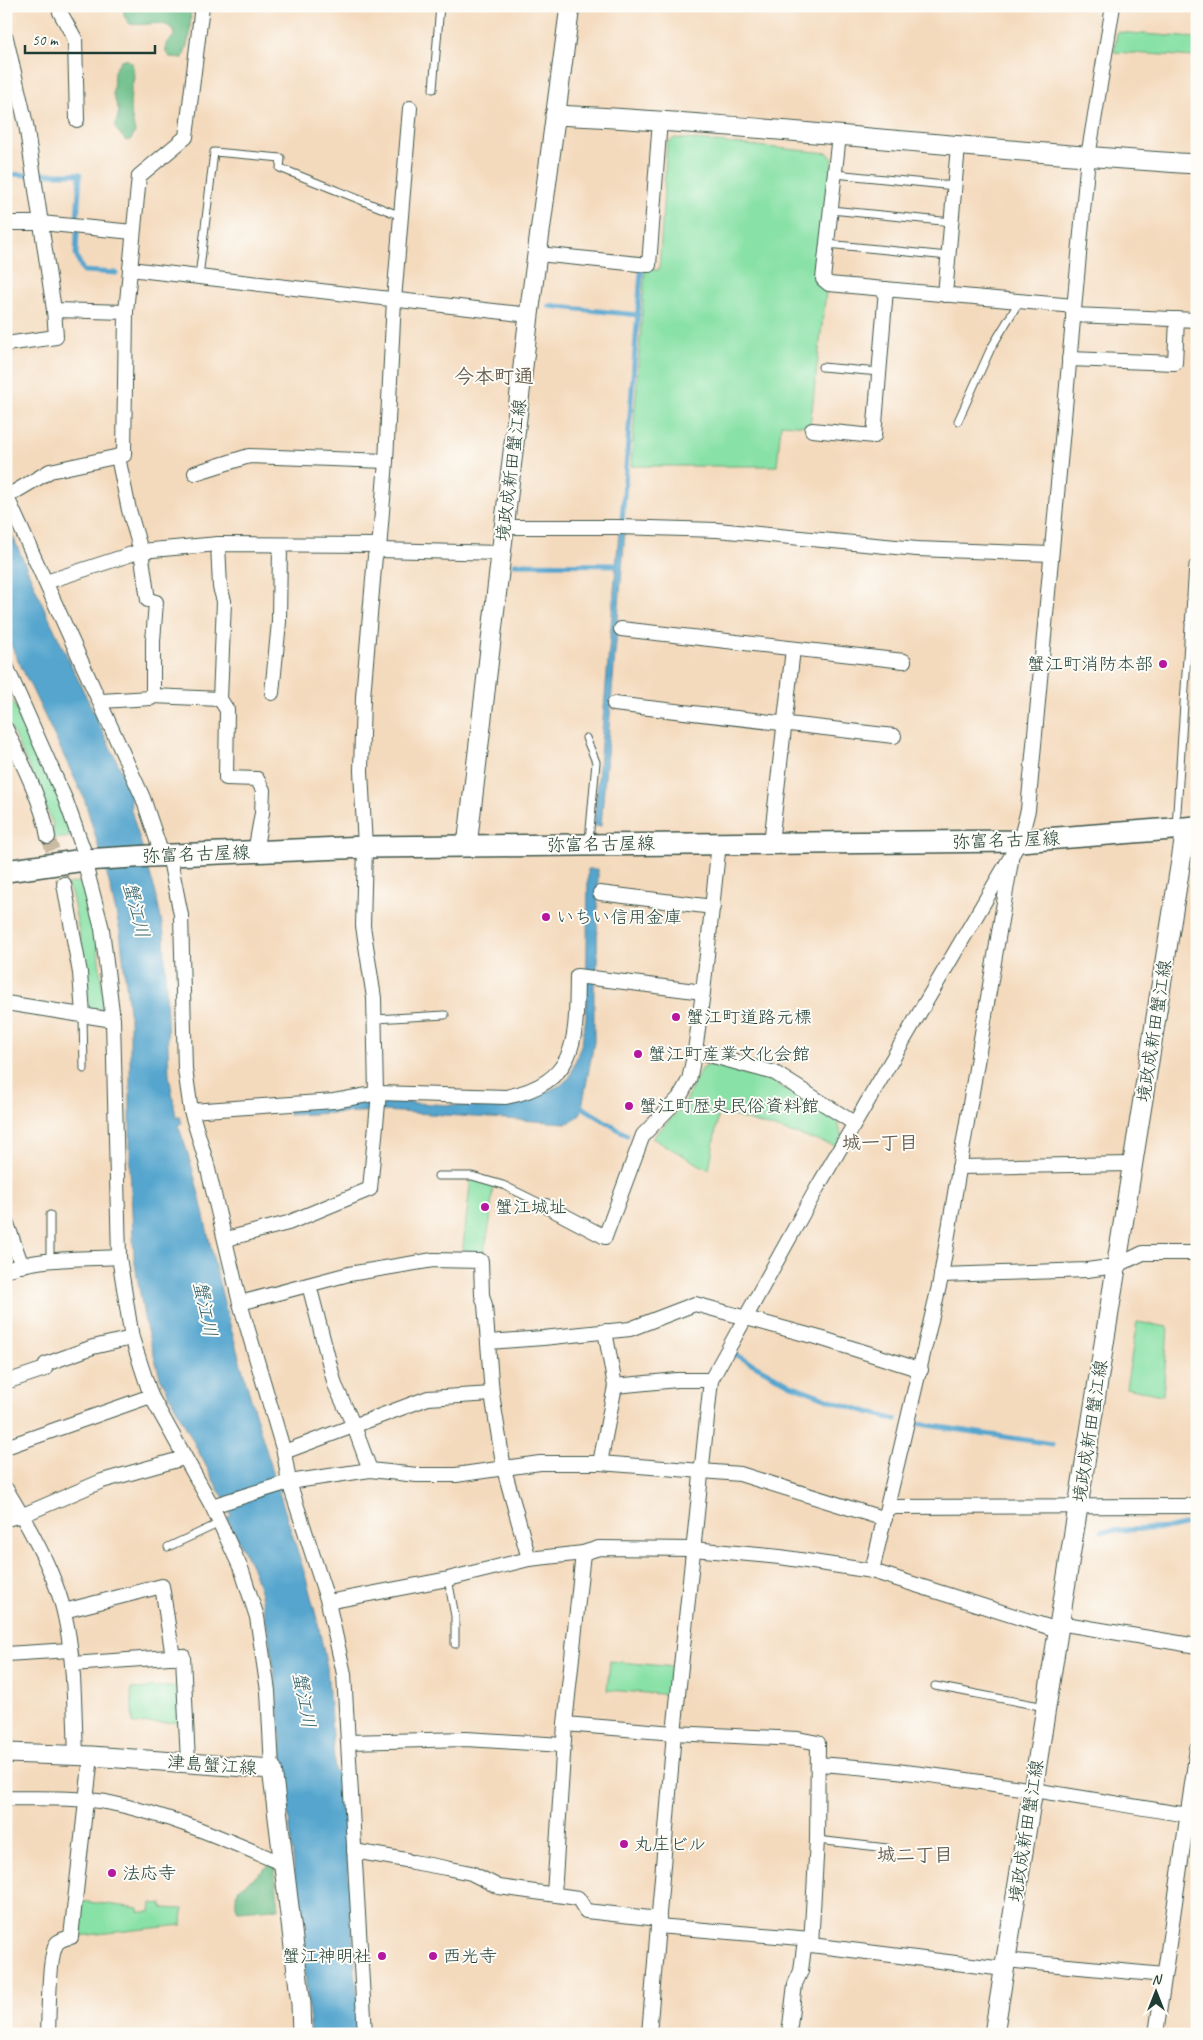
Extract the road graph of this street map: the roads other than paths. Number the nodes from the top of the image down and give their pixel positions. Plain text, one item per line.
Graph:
1 (60, 6) edge
2 (202, 6) edge
3 (440, 6) edge
4 (570, 6) edge
5 (1113, 6) edge
6 (6, 38) edge
7 (433, 89) dead end
8 (410, 108) dead end
9 (555, 115) junction
10 (77, 120) dead end
11 (660, 120) junction
12 (839, 135) junction
13 (958, 146) junction
14 (1088, 158) junction
15 (1197, 164) edge
16 (835, 174) junction
17 (955, 186) junction
18 (831, 210) junction
19 (401, 216) junction
20 (41, 222) junction
21 (952, 222) junction
22 (6, 223) edge
23 (134, 232) junction
24 (827, 244) junction
25 (538, 254) junction
26 (948, 256) junction
27 (130, 268) junction
28 (199, 277) junction
29 (886, 289) junction
30 (945, 295) junction
31 (394, 300) junction
32 (1019, 302) junction
33 (54, 310) junction
34 (1074, 311) junction
35 (126, 312) junction
36 (529, 315) junction
37 (1177, 319) junction
38 (1197, 320) edge
39 (6, 344) edge
40 (1069, 359) junction
41 (822, 368) dead end
42 (879, 372) junction
43 (958, 421) dead end
44 (812, 430) dead end
45 (118, 457) junction
46 (386, 461) junction
47 (195, 473) dead end
48 (6, 496) edge
49 (504, 527) junction
50 (218, 544) junction
51 (280, 545) junction
52 (379, 548) junction
53 (141, 551) junction
54 (501, 553) junction
55 (1051, 554) junction
56 (1193, 565) dead end
57 (46, 582) junction
58 (621, 629) dead end
59 (793, 649) junction
60 (904, 661) dead end
61 (6, 666) edge
62 (272, 693) dead end
63 (153, 696) junction
64 (220, 699) junction
65 (101, 701) junction
66 (614, 704) dead end
67 (785, 723) junction
68 (6, 729) edge
69 (894, 736) dead end
70 (586, 738) dead end
71 (1186, 828) edge
72 (48, 837) tunnel mouth
73 (719, 843) junction
74 (771, 843) junction
75 (589, 844) junction
76 (467, 846) junction
77 (1016, 847) junction
78 (365, 848) junction
79 (255, 852) junction
80 (160, 855) junction
81 (85, 860) junction
82 (6, 871) edge
83 (64, 884) tunnel mouth
84 (600, 893) dead end
85 (713, 907) junction
86 (703, 992) junction
87 (6, 1003) edge
88 (83, 1015) junction
89 (445, 1015) dead end
90 (375, 1019) junction
91 (113, 1020) junction
92 (695, 1051) junction
93 (84, 1069) dead end
94 (378, 1095) junction
95 (191, 1111) junction
96 (854, 1123) junction
97 (1133, 1164) junction
98 (959, 1168) junction
99 (438, 1176) dead end
100 (546, 1206) joint
101 (50, 1215) dead end
102 (6, 1221) edge
103 (226, 1239) junction
104 (1197, 1253) edge
105 (120, 1257) junction
106 (50, 1261) junction
107 (22, 1266) junction
108 (1116, 1266) junction
109 (6, 1271) edge
110 (941, 1275) junction
111 (309, 1285) junction
112 (240, 1303) junction
113 (744, 1318) junction
114 (605, 1332) junction
115 (132, 1338) junction
116 (488, 1342) junction
117 (921, 1370) junction
118 (711, 1380) junction
119 (6, 1382) edge
120 (614, 1386) junction
121 (492, 1394) junction
122 (151, 1396) junction
123 (354, 1426) junction
124 (6, 1447) edge
125 (284, 1452) junction
126 (184, 1458) junction
127 (600, 1463) junction
128 (504, 1469) junction
129 (370, 1470) junction
130 (701, 1471) junction
131 (289, 1482) junction
132 (6, 1489) edge
133 (215, 1505) junction
134 (1078, 1505) junction
135 (1197, 1506) edge
136 (887, 1513) junction
137 (22, 1515) junction
138 (6, 1519) edge
139 (220, 1523) junction
140 (168, 1547) dead end
141 (693, 1549) junction
142 (583, 1553) junction
143 (529, 1559) junction
144 (872, 1571) junction
145 (448, 1579) junction
146 (328, 1602) junction
147 (64, 1611) junction
148 (1059, 1626) junction
149 (455, 1644) dead end
150 (1197, 1646) edge
151 (70, 1650) junction
152 (6, 1654) edge
153 (173, 1657) junction
154 (72, 1664) junction
155 (935, 1686) dead end
156 (1046, 1707) junction
157 (565, 1724) junction
158 (674, 1733) junction
159 (348, 1742) junction
160 (563, 1746) junction
161 (1197, 1749) edge
162 (6, 1753) edge
163 (84, 1756) junction
164 (188, 1763) junction
165 (818, 1764) junction
166 (272, 1769) junction
167 (1032, 1791) junction
168 (6, 1798) edge
169 (86, 1800) junction
170 (1190, 1823) edge
171 (818, 1840) junction
172 (887, 1848) dead end
173 (354, 1851) junction
174 (283, 1864) junction
175 (554, 1894) junction
176 (658, 1922) junction
177 (811, 1942) junction
178 (1005, 1964) junction
179 (1164, 1976) junction
180 (48, 2034) edge
181 (302, 2034) edge
182 (365, 2034) edge
183 (649, 2034) edge
184 (789, 2034) edge
185 (994, 2034) edge
186 (1156, 2034) edge

1 - 10 street
2 - 23 street
3 - 7 lane
4 - 9 main road, 境政成新田蟹江線
5 - 14 street
6 - 20 street
8 - 19 street
9 - 11 main road
9 - 25 main road, 境政成新田蟹江線
11 - 12 main road
11 - 25 street
12 - 13 main road
12 - 16 street
13 - 14 main road
13 - 17 street
14 - 15 main road
14 - 34 street
16 - 17 lane
16 - 18 street
17 - 21 street
18 - 21 lane
18 - 24 street
19 - 28 lane
19 - 31 street
20 - 22 street
20 - 23 street
20 - 33 street
21 - 26 street
23 - 27 street
24 - 26 lane
24 - 29 street
25 - 36 main road, 境政成新田蟹江線
26 - 30 street
27 - 28 street
27 - 35 street
28 - 31 street
29 - 30 street
29 - 42 street
30 - 32 street
31 - 36 street
31 - 46 street
32 - 34 street
32 - 43 lane
33 - 35 street
33 - 39 street
34 - 37 street
34 - 40 street
35 - 45 street
36 - 49 main road, 境政成新田蟹江線
37 - 38 street
37 - 40 street
40 - 55 street
41 - 42 lane
42 - 44 street
45 - 48 street
45 - 53 street
46 - 47 street
46 - 52 street
48 - 57 street
49 - 54 main road, 境政成新田蟹江線
49 - 55 street
50 - 51 street
50 - 53 street
50 - 64 street
51 - 52 street
51 - 62 street
52 - 54 street
52 - 78 street
53 - 57 street
53 - 63 street
54 - 76 main road, 境政成新田蟹江線
55 - 77 street
56 - 71 lane
57 - 65 street
58 - 59 street
59 - 60 street
59 - 67 street
61 - 81 street
63 - 64 street
63 - 65 street
64 - 79 street
65 - 80 street
66 - 67 street
67 - 69 street
67 - 74 street
68 - 72 street
70 - 75 lane
71 - 77 main road, 弥富名古屋線
71 - 97 main road, 境政成新田蟹江線
73 - 74 main road, 弥富名古屋線
73 - 75 main road, 弥富名古屋線
73 - 85 street
74 - 77 main road, 弥富名古屋線
75 - 76 main road, 弥富名古屋線
76 - 78 main road, 弥富名古屋線
77 - 96 street
77 - 98 street
78 - 79 main road, 弥富名古屋線
78 - 90 street
79 - 80 main road, 弥富名古屋線
80 - 81 main road, 弥富名古屋線
80 - 95 street
81 - 82 main road, 弥富名古屋線
81 - 91 street
83 - 88 street
84 - 85 street
85 - 86 street
86 - 92 street
86 - 94 street
87 - 88 street
88 - 91 street
88 - 93 lane
89 - 90 lane
90 - 94 street
91 - 105 street
92 - 96 street
92 - 100 street
94 - 95 street
94 - 103 street
95 - 103 street
96 - 113 street
97 - 98 street
97 - 108 main road, 境政成新田蟹江線
98 - 110 street
99 - 100 lane
101 - 106 lane
102 - 107 street
103 - 112 street
104 - 108 street
105 - 106 street
105 - 115 street
106 - 107 street
107 - 109 street
108 - 110 street
108 - 134 main road, 境政成新田蟹江線
110 - 117 street
111 - 112 street
111 - 116 street
111 - 123 street
112 - 125 street
113 - 114 street
113 - 117 street
113 - 118 street
114 - 116 street
114 - 120 street
115 - 119 street
115 - 122 street
116 - 121 street
117 - 136 street
118 - 120 street
118 - 130 street
120 - 127 street
121 - 123 street
121 - 128 street
122 - 124 street
122 - 126 street
123 - 125 street
123 - 129 street
125 - 131 street
126 - 133 street
126 - 137 street
127 - 128 street
127 - 130 street
128 - 129 street
128 - 143 street
129 - 131 street
130 - 136 street
130 - 141 street
131 - 133 street
131 - 146 street
132 - 137 street
133 - 139 street
134 - 135 street
134 - 136 street
134 - 148 main road, 境政成新田蟹江線
136 - 144 street
137 - 138 street
137 - 147 street
139 - 140 lane
139 - 166 street
141 - 142 street
141 - 144 street
141 - 158 street
142 - 143 street
142 - 157 street
143 - 145 street
144 - 148 street
145 - 146 street
145 - 149 lane
146 - 159 street
147 - 151 street
147 - 153 street
148 - 150 street
148 - 156 main road, 境政成新田蟹江線
151 - 152 street
151 - 154 street
153 - 154 street
153 - 164 street
154 - 163 street
155 - 156 lane
156 - 167 main road, 境政成新田蟹江線
157 - 158 street
157 - 160 street
158 - 165 street
158 - 176 street
159 - 160 street
159 - 173 street
160 - 175 street
161 - 170 street
162 - 163 main road, 津島蟹江線
163 - 164 main road, 津島蟹江線
163 - 169 street
164 - 166 main road, 津島蟹江線
165 - 167 street
165 - 171 street
166 - 174 main road, 津島蟹江線
167 - 170 street
167 - 178 main road, 境政成新田蟹江線
168 - 169 street
169 - 174 street
169 - 180 street
170 - 179 street
171 - 172 lane
171 - 177 street
173 - 175 street
173 - 182 street
174 - 181 main road, 津島蟹江線
175 - 176 street
176 - 177 street
176 - 183 street
177 - 178 street
177 - 184 street
178 - 179 street
178 - 185 main road, 境政成新田蟹江線
179 - 186 street

